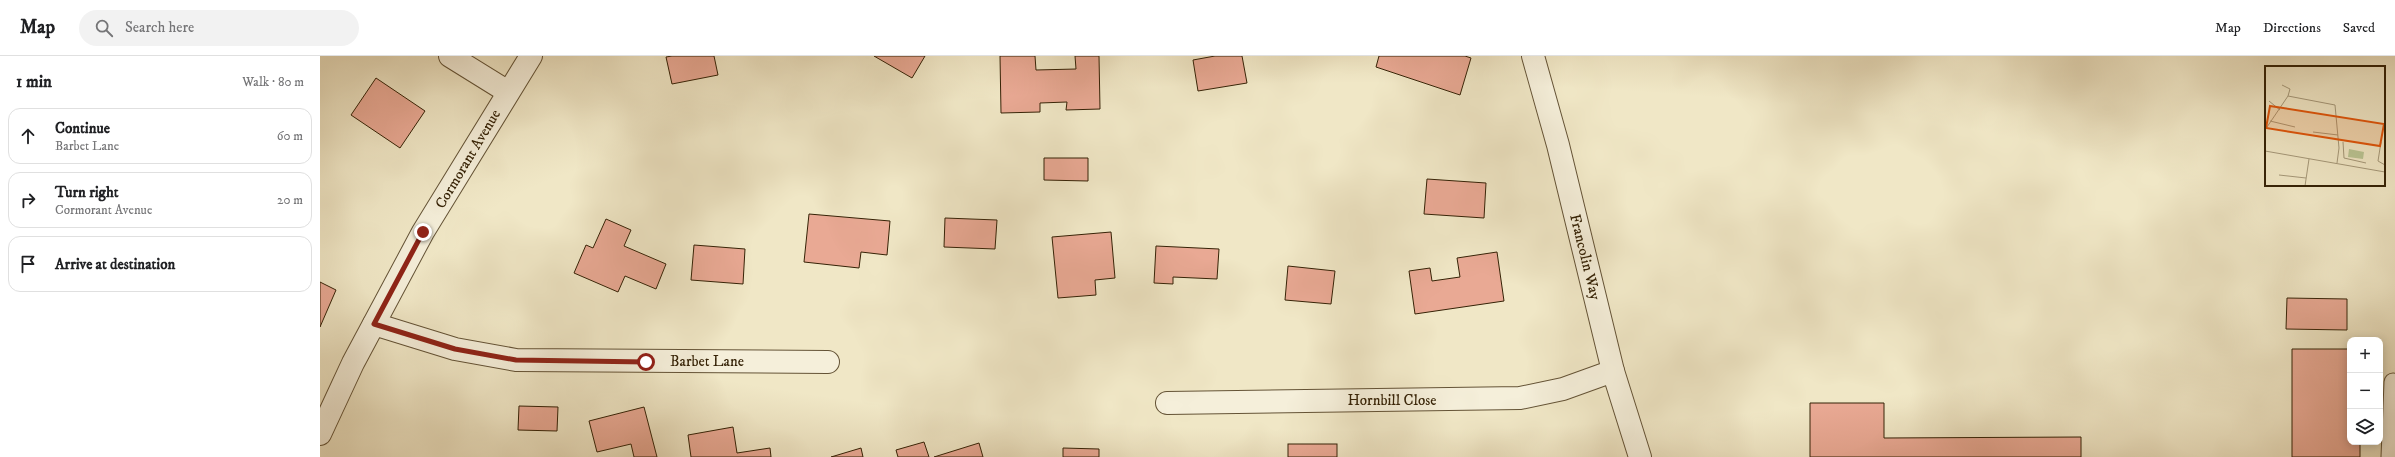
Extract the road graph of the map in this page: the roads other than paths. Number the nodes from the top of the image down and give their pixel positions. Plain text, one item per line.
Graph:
1 (450, 56) edge
2 (531, 56) edge
3 (1533, 56) edge
4 (508, 92) junction
5 (374, 324) junction
6 (828, 362) dead end
7 (1614, 371) junction
8 (2393, 382) dead end
9 (1166, 403) dead end
10 (321, 427) edge
11 (1640, 457) edge
12 (2390, 457) edge

1 - 4 street
2 - 4 street, Cormorant Avenue
3 - 7 street, Francolin Way
4 - 5 street, Cormorant Avenue
5 - 6 street, Barbet Lane
5 - 10 street, Cormorant Avenue
7 - 9 street, Hornbill Close
7 - 11 street, Francolin Way
8 - 12 lane

